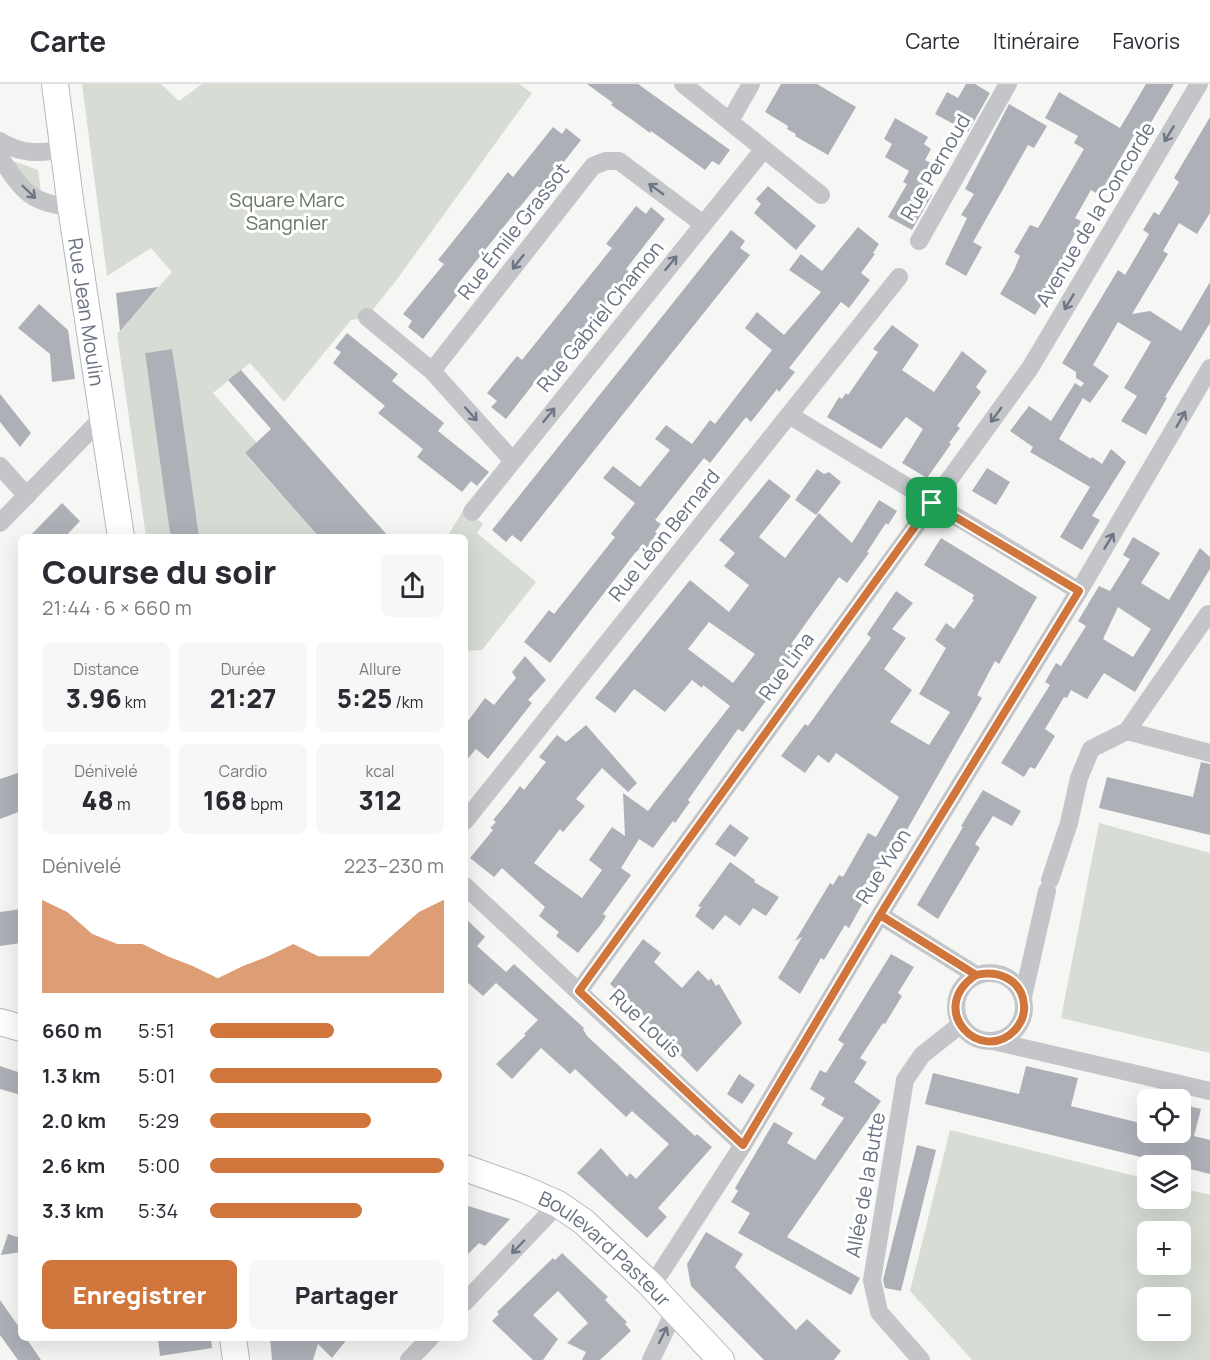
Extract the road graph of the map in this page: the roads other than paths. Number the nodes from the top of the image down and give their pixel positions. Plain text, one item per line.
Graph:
1 (55, 84) edge
2 (683, 84) edge
3 (752, 84) edge
4 (1008, 84) edge
5 (1199, 84) edge
6 (730, 121) junction
7 (0, 141) edge
8 (764, 148) junction
9 (63, 149) junction
10 (0, 157) edge
11 (821, 195) dead end
12 (71, 207) junction
13 (703, 224) junction
14 (919, 241) dead end
15 (899, 277) dead end
16 (367, 317) dead end
17 (1030, 368) joint
18 (1210, 368) edge
19 (432, 371) junction
20 (789, 415) junction
21 (104, 417) junction
22 (513, 461) junction
23 (0, 466) edge
24 (27, 496) junction
25 (932, 503) junction
26 (472, 512) dead end
27 (0, 523) edge
28 (121, 534) edge
29 (1079, 591) junction
30 (1210, 616) edge
31 (1127, 731) junction
32 (1210, 753) edge
33 (468, 817) edge
34 (468, 889) edge
35 (880, 915) junction
36 (976, 975) junction
37 (579, 991) junction
38 (1023, 997) junction
39 (0, 1022) edge
40 (960, 1025) junction
41 (18, 1027) edge
42 (993, 1041) junction
43 (1210, 1091) edge
44 (743, 1145) junction
45 (468, 1169) edge
46 (558, 1204) junction
47 (650, 1283) junction
48 (468, 1299) edge
49 (675, 1311) junction
50 (233, 1341) edge
51 (427, 1341) edge
52 (236, 1360) edge
53 (409, 1360) edge
54 (651, 1360) edge
55 (721, 1360) edge
56 (921, 1360) edge

1 - 9 main road, Rue Jean Moulin
2 - 6 street
3 - 6 street
4 - 14 street, Rue Pernoud
5 -> 17 street, Avenue de la Concorde
6 - 8 street
7 - 9 street
8 - 11 street
8 - 13 street, Rue Gabriel Chamon
9 - 12 main road, Rue Jean Moulin
10 -> 12 street
12 - 21 main road, Rue Jean Moulin
13 -> 19 street, Rue Émile Grassot
22 -> 13 street, Rue Gabriel Chamon
15 - 20 street, Rue Léon Bernard
16 - 19 street
17 -> 25 street, Rue Lina
29 -> 18 street, Rue Yvon
19 -> 22 street
20 - 25 street
20 - 33 street, Rue Léon Bernard
21 - 24 street
21 - 28 main road, Rue Jean Moulin
22 - 26 street, Rue Gabriel Chamon
23 - 24 street
24 - 27 street
25 - 29 street
25 - 37 street, Rue Lina
29 - 35 street, Rue Yvon
30 - 31 street
31 - 32 street
31 - 38 street
34 - 37 street, Rue Louis
35 - 36 street
35 - 44 street, Rue Yvon
36 - 38 street
36 - 40 street
37 - 44 street, Rue Louis
38 - 42 street
39 - 41 main road
40 - 42 street
40 - 56 street, Allée de la Butte
42 - 43 street
44 - 47 street, Rue Yvon
45 - 46 main road, Boulevard Pasteur
46 - 47 main road, Boulevard Pasteur
46 -> 48 street
47 - 49 main road, Boulevard Pasteur
54 -> 49 street
49 - 55 main road, Boulevard Pasteur
50 - 52 main road
51 - 53 street

